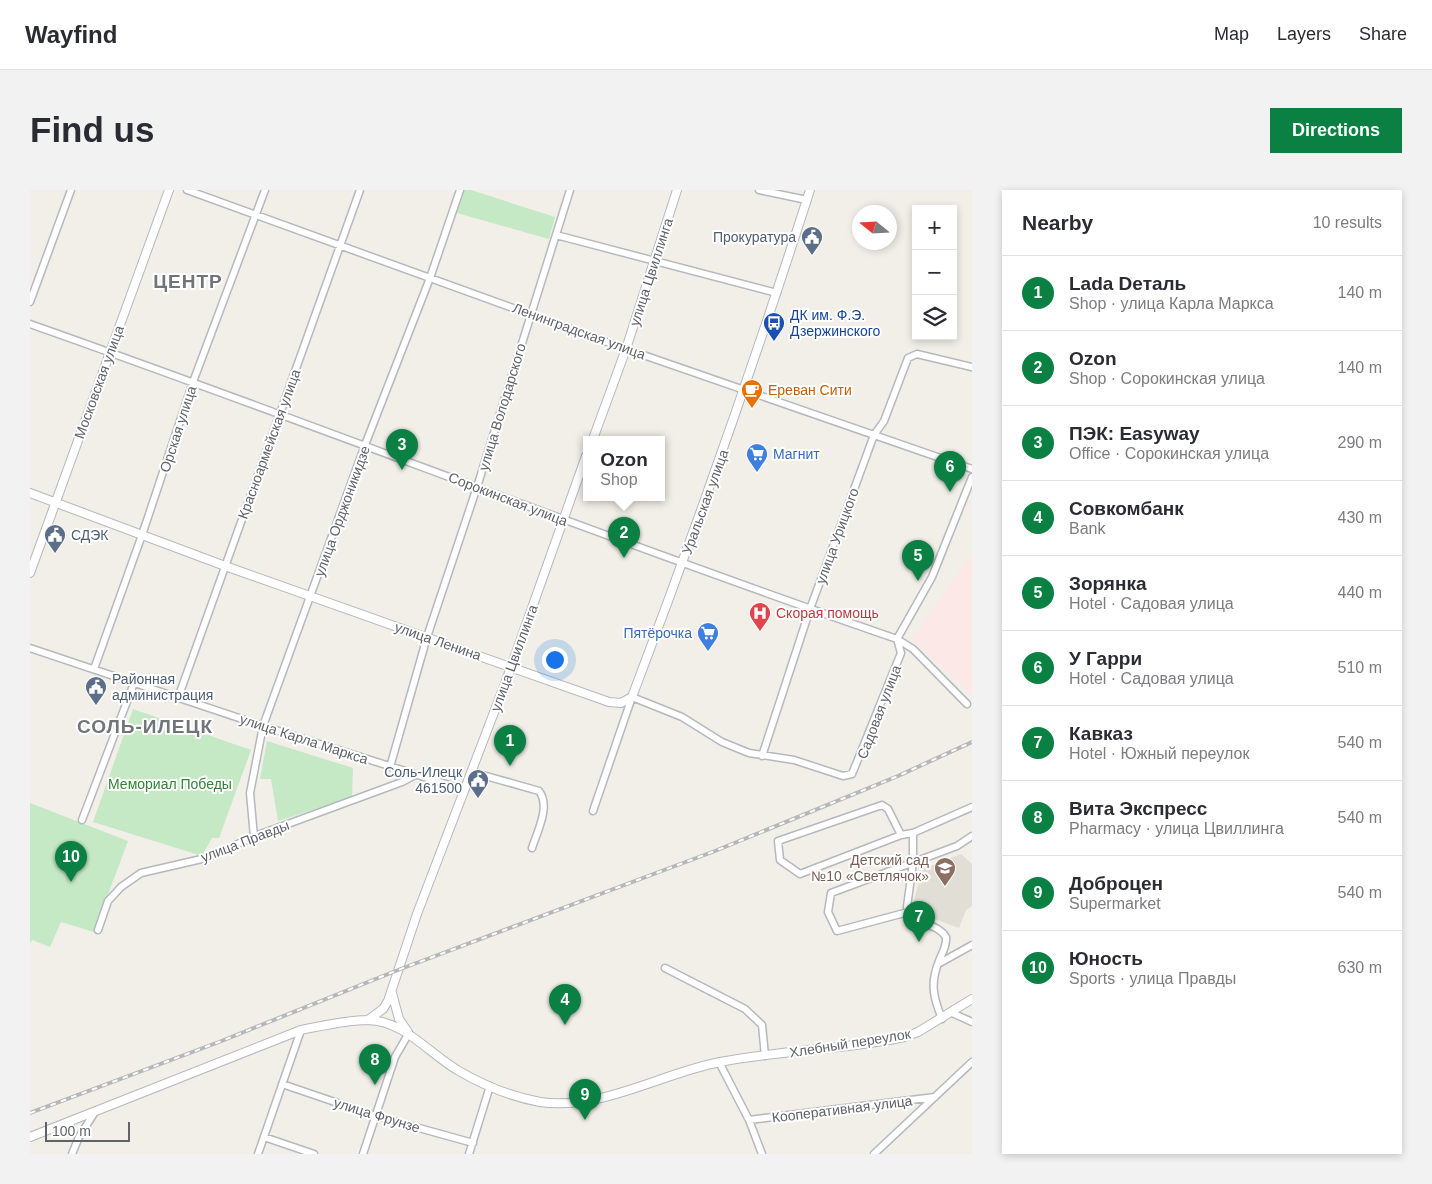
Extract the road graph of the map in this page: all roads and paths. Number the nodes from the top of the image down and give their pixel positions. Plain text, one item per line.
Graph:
1 (71, 190) edge
2 (169, 190) edge
3 (187, 190) edge
4 (265, 190) edge
5 (360, 190) edge
6 (460, 190) edge
7 (570, 190) edge
8 (677, 190) edge
9 (758, 190) edge
10 (810, 190) edge
11 (807, 200) junction
12 (257, 215) junction
13 (556, 236) junction
14 (341, 246) junction
15 (654, 261) junction
16 (430, 278) junction
17 (777, 293) junction
18 (30, 302) edge
19 (531, 314) junction
20 (30, 324) edge
21 (626, 349) junction
22 (110, 352) junction
23 (972, 367) edge
24 (193, 382) junction
25 (745, 390) junction
26 (279, 414) junction
27 (874, 435) junction
28 (594, 436) edge
29 (366, 444) junction
30 (583, 464) edge
31 (972, 469) edge
32 (972, 477) edge
33 (477, 487) junction
34 (30, 493) edge
35 (56, 503) junction
36 (563, 521) junction
37 (142, 534) junction
38 (683, 563) junction
39 (225, 566) junction
40 (30, 573) edge
41 (310, 597) junction
42 (810, 610) junction
43 (427, 637) junction
44 (896, 639) junction
45 (30, 648) edge
46 (511, 666) junction
47 (94, 669) junction
48 (134, 683) junction
49 (632, 697) junction
50 (178, 698) junction
51 (967, 704) dead end
52 (263, 726) junction
53 (762, 756) junction
54 (390, 767) junction
55 (472, 772) junction
56 (415, 774) junction
57 (465, 790) junction
58 (972, 807) edge
59 (593, 811) dead end
60 (82, 820) dead end
61 (913, 833) junction
62 (902, 835) junction
63 (972, 836) edge
64 (254, 837) junction
65 (532, 848) dead end
66 (913, 862) junction
67 (908, 912) junction
68 (98, 930) dead end
69 (972, 945) edge
70 (938, 964) junction
71 (665, 968) dead end
72 (392, 991) junction
73 (972, 999) edge
74 (952, 1013) junction
75 (942, 1019) junction
76 (368, 1020) junction
77 (972, 1022) edge
78 (301, 1030) junction
79 (409, 1033) junction
80 (765, 1056) junction
81 (719, 1062) junction
82 (972, 1062) edge
83 (282, 1084) junction
84 (490, 1086) junction
85 (935, 1097) junction
86 (94, 1112) junction
87 (376, 1116) junction
88 (749, 1120) junction
89 (30, 1137) edge
90 (264, 1137) junction
91 (473, 1142) junction
92 (72, 1154) edge
93 (258, 1154) edge
94 (314, 1154) edge
95 (363, 1154) edge
96 (469, 1154) edge
97 (762, 1154) edge
98 (874, 1154) edge

1 - 18 street
2 - 22 street, Московская улица
3 - 12 street, Ленинградская улица
4 - 12 street, Орская улица
5 - 14 street, Красноармейская улица
6 - 16 street, улица Орджоникидзе
7 - 13 street, улица Володарского
8 - 15 street, улица Цвиллинга
9 - 11 street
10 - 11 street, Уральская улица
11 - 17 street, Уральская улица
12 - 14 street, Ленинградская улица
12 - 24 street, Орская улица
13 - 15 street
13 - 19 street, улица Володарского
14 - 16 street, Ленинградская улица
14 - 26 street, Красноармейская улица
15 - 17 street
15 - 21 street, улица Цвиллинга
16 - 19 street, Ленинградская улица
16 - 29 street, улица Орджоникидзе
17 - 25 street, Уральская улица
19 - 21 street, Ленинградская улица
19 - 33 street, улица Володарского
20 - 22 street, Сорокинская улица
21 - 25 street, Ленинградская улица
21 - 28 street, улица Цвиллинга
22 - 24 street, Сорокинская улица
22 - 35 street, Московская улица
23 - 27 street, улица Урицкого
24 - 26 street, Сорокинская улица
24 - 37 street, Орская улица
25 - 27 street, Ленинградская улица
25 - 38 street, Уральская улица
26 - 29 street, Сорокинская улица
26 - 39 street, Красноармейская улица
27 - 31 street, Ленинградская улица
27 - 42 street, улица Урицкого
29 - 33 street, Сорокинская улица
29 - 41 street, улица Орджоникидзе
30 - 36 street, улица Цвиллинга
32 - 44 street
33 - 36 street, Сорокинская улица
33 - 43 street, улица Володарского
34 - 35 street, улица Ленина
35 - 37 street, улица Ленина
35 - 40 street, Московская улица
36 - 38 street, Сорокинская улица
36 - 46 street, улица Цвиллинга
37 - 39 street, улица Ленина
37 - 47 street, Орская улица
38 - 42 street, Сорокинская улица
38 - 49 street, Уральская улица
39 - 41 street, улица Ленина
39 - 50 street, Красноармейская улица
41 - 43 street, улица Ленина
41 - 52 street, улица Орджоникидзе
42 - 44 street, Сорокинская улица
42 - 53 street, улица Урицкого
43 - 46 street, улица Ленина
43 - 54 street, улица Володарского
44 - 51 street, Сорокинская улица
44 - 53 street, Садовая улица
45 - 47 street, улица Карла Маркса
46 - 49 street, улица Ленина
46 - 55 street, улица Цвиллинга
47 - 48 street, улица Карла Маркса
48 - 50 street, улица Карла Маркса
48 - 60 street
49 - 53 street
49 - 59 street, Уральская улица
50 - 52 street, улица Карла Маркса
52 - 54 street, улица Карла Маркса
52 - 64 street, улица Орджоникидзе
54 - 56 street, улица Карла Маркса
55 - 57 street, улица Цвиллинга
55 - 65 street
56 - 57 street, улица Карла Маркса
56 - 64 street, улица Правды
57 - 72 street, улица Цвиллинга
58 - 61 street
61 - 62 street
61 - 66 street
62 - 62 street
63 - 66 street
64 - 68 street, улица Правды
66 - 67 street
66 - 67 street
67 - 70 street
69 - 70 street
70 - 75 street
71 - 80 street
72 - 76 street, улица Цвиллинга
72 - 79 street
73 - 74 street, Хлебный переулок
74 - 75 street, Хлебный переулок
74 - 77 street
75 - 80 street, Хлебный переулок
76 - 78 street
76 - 79 street, Хлебный переулок
78 - 83 street
78 - 86 street
79 - 84 street, Хлебный переулок
79 - 87 street
80 - 81 street, Хлебный переулок
81 - 84 street, Хлебный переулок
81 - 88 street
82 - 85 street
83 - 87 street, улица Фрунзе
83 - 90 street
84 - 91 street
85 - 88 street, Кооперативная улица
85 - 98 street
86 - 89 street
86 - 92 street
87 - 91 street, улица Фрунзе
87 - 95 street
88 - 97 street
90 - 93 street
90 - 94 street
91 - 96 street

